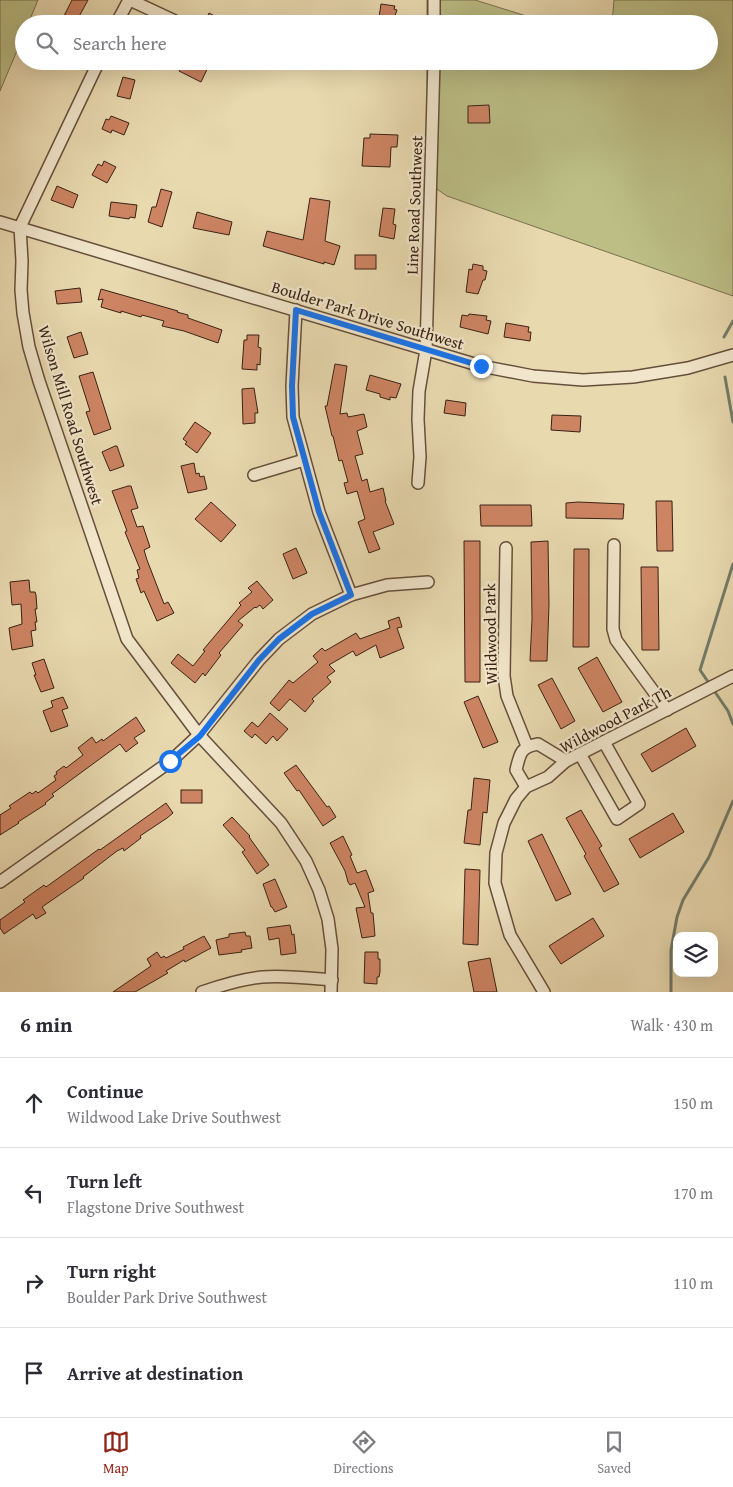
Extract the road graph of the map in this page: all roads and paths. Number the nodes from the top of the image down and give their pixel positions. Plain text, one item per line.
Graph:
1 (130, 0) edge
2 (434, 0) edge
3 (121, 15) edge
4 (162, 15) edge
5 (434, 15) edge
6 (95, 70) edge
7 (434, 70) edge
8 (0, 222) edge
9 (20, 227) junction
10 (296, 310) junction
11 (426, 350) junction
12 (733, 356) edge
13 (304, 460) junction
14 (254, 475) dead end
15 (418, 483) dead end
16 (614, 545) dead end
17 (506, 548) dead end
18 (428, 582) dead end
19 (351, 595) junction
20 (733, 676) edge
21 (667, 710) junction
22 (200, 736) junction
23 (604, 742) junction
24 (527, 746) junction
25 (580, 754) junction
26 (566, 761) junction
27 (526, 788) junction
28 (0, 882) edge
29 (332, 980) junction
30 (202, 992) edge
31 (331, 992) edge
32 (544, 992) edge

1 - 3 street
1 - 4 street
2 - 5 street
6 - 9 street, Wilson Mill Road Southwest
7 - 11 street, Line Road Southwest
8 - 9 street, Boulder Park Drive Southwest
9 - 10 street, Boulder Park Drive Southwest
9 - 22 street, Wilson Mill Road Southwest
10 - 11 street, Boulder Park Drive Southwest
10 - 13 street
11 - 12 street, Boulder Park Drive Southwest
11 - 15 street, Line Road Southwest
13 - 14 street
13 - 19 street
16 - 21 street
17 - 24 street, Wildwood Park
18 - 19 street
19 - 22 street
20 - 21 street, Wildwood Park Th
21 - 23 street, Wildwood Park Th
22 - 28 street
22 - 29 street, Wilson Mill Road Southwest
23 - 25 street, Wildwood Park Th
23 - 25 street
24 - 26 street
24 - 27 street
25 - 26 street, Wildwood Park Th
26 - 27 street, Wildwood Park Th
27 - 32 street, Wildwood Park Th
29 - 30 street
29 - 31 street, Wilson Mill Road Southwest

